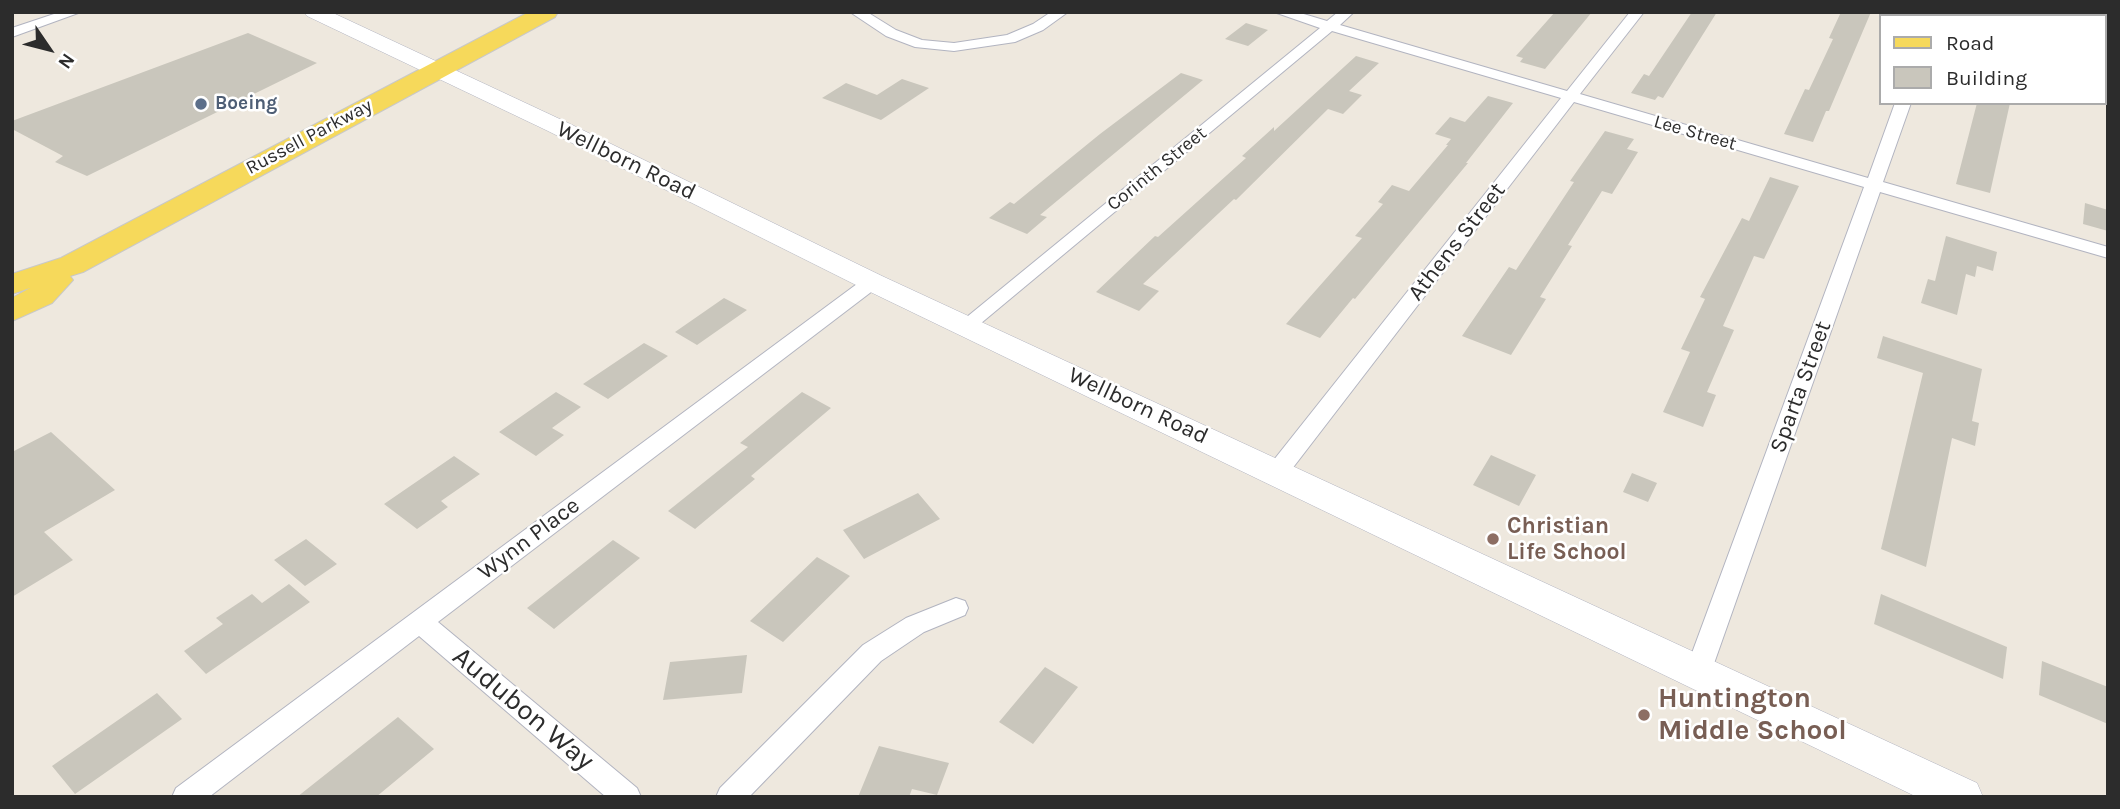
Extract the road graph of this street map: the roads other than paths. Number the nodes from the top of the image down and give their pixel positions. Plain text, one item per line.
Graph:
1 (74, 12) edge
2 (314, 12) edge
3 (547, 12) edge
4 (857, 12) edge
5 (1061, 12) edge
6 (1282, 12) edge
7 (1347, 12) edge
8 (1637, 12) edge
9 (1330, 26) junction
10 (12, 33) edge
11 (437, 69) junction
12 (1570, 96) junction
13 (1902, 105) edge
14 (1874, 185) junction
15 (2108, 253) edge
16 (72, 265) junction
17 (872, 282) junction
18 (12, 284) edge
19 (12, 311) edge
20 (968, 325) junction
21 (1277, 472) junction
22 (956, 608) dead end
23 (419, 621) junction
24 (1698, 672) junction
25 (186, 797) edge
26 (628, 797) edge
27 (730, 797) edge
28 (1962, 797) edge

1 - 10 street
2 - 11 street, Wellborn Road
3 - 11 main road, Russell Parkway
4 - 5 street
6 - 9 street, Lee Street
7 - 9 street, Corinth Street
8 - 12 street, Athens Street
9 - 12 street, Lee Street
9 - 20 street, Corinth Street
11 - 16 main road, Russell Parkway
11 - 17 street, Wellborn Road
12 - 14 street, Lee Street
12 - 21 street, Athens Street
13 - 14 street, Sparta Street
14 - 15 street, Lee Street
14 - 24 street, Sparta Street
16 - 18 main road, Russell Parkway
16 - 19 main road, Russell Parkway
17 - 20 street, Wellborn Road
17 - 23 street, Wynn Place
20 - 21 street, Wellborn Road
21 - 24 street, Wellborn Road
22 - 27 street
23 - 25 street, Wynn Place
23 - 26 street, Audubon Way
24 - 28 street, Wellborn Road

